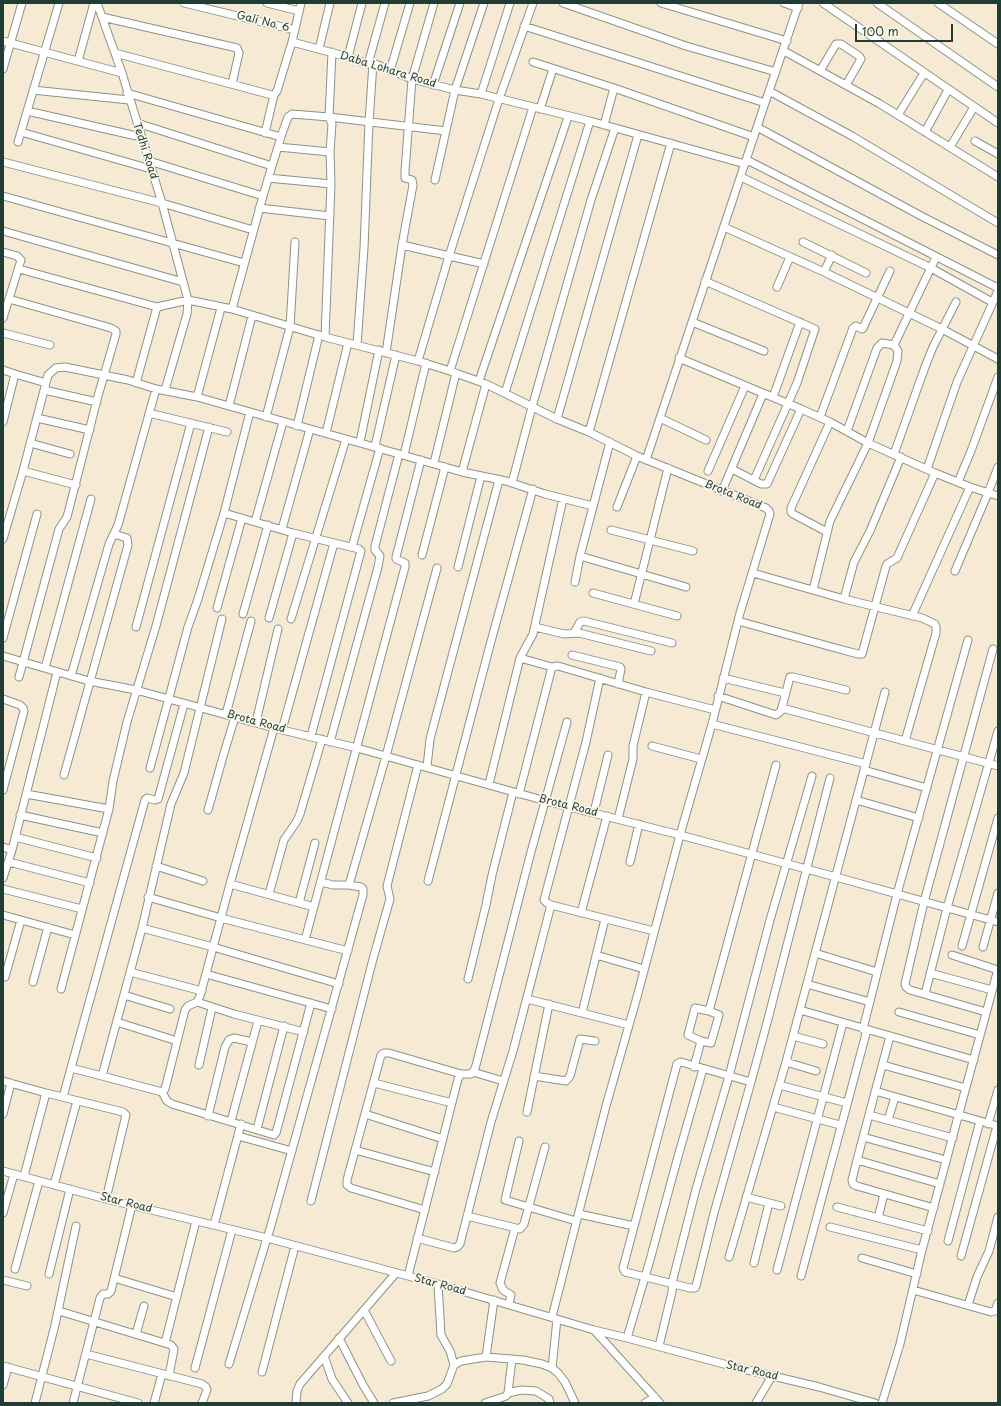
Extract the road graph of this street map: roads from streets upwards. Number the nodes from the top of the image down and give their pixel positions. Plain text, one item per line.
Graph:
1 (22, 3) edge
2 (59, 3) edge
3 (96, 3) edge
4 (184, 3) edge
5 (267, 3) edge
6 (301, 3) edge
7 (330, 3) edge
8 (362, 3) edge
9 (385, 3) edge
10 (410, 3) edge
11 (434, 3) edge
12 (460, 3) edge
13 (484, 3) edge
14 (510, 3) edge
15 (532, 3) edge
16 (661, 3) edge
17 (784, 3) edge
18 (823, 3) edge
19 (877, 3) edge
20 (938, 3) edge
21 (566, 4) edge
22 (799, 5) edge
23 (299, 11) junction
24 (102, 17) junction
25 (524, 26) junction
26 (295, 30) junction
27 (787, 41) junction
28 (3, 42) edge
29 (292, 42) junction
30 (11, 44) junction
31 (998, 44) edge
32 (318, 49) junction
33 (784, 51) junction
34 (44, 52) junction
35 (332, 52) junction
36 (115, 53) junction
37 (348, 57) junction
38 (78, 61) junction
39 (533, 62) dead end
40 (371, 64) junction
41 (3, 69) edge
42 (553, 69) junction
43 (390, 71) junction
44 (820, 71) junction
45 (776, 72) junction
46 (122, 73) junction
47 (924, 73) junction
48 (412, 79) junction
49 (232, 84) junction
50 (433, 84) junction
51 (846, 86) junction
52 (998, 87) edge
53 (614, 88) junction
54 (33, 90) junction
55 (455, 90) junction
56 (948, 90) junction
57 (769, 91) junction
58 (481, 94) junction
59 (274, 95) junction
60 (128, 96) junction
61 (499, 99) junction
62 (765, 103) junction
63 (974, 107) junction
64 (536, 108) junction
65 (27, 111) junction
66 (898, 115) junction
67 (329, 117) junction
68 (568, 117) junction
69 (590, 121) junction
70 (369, 122) junction
71 (137, 123) junction
72 (998, 123) edge
73 (604, 125) junction
74 (408, 126) junction
75 (757, 127) junction
76 (615, 128) junction
77 (446, 131) junction
78 (20, 132) junction
79 (925, 132) junction
80 (265, 133) junction
81 (638, 135) junction
82 (141, 137) junction
83 (754, 137) junction
84 (280, 139) junction
85 (975, 141) dead end
86 (18, 142) dead end
87 (671, 143) junction
88 (278, 147) junction
89 (950, 147) junction
90 (330, 152) junction
91 (998, 154) edge
92 (148, 161) junction
93 (3, 162) edge
94 (746, 162) junction
95 (272, 166) junction
96 (151, 169) junction
97 (741, 177) junction
98 (998, 177) edge
99 (268, 178) junction
100 (435, 180) dead end
101 (331, 184) junction
102 (3, 196) edge
103 (263, 196) junction
104 (162, 203) junction
105 (259, 208) junction
106 (330, 216) junction
107 (998, 223) edge
108 (724, 227) junction
109 (253, 230) junction
110 (3, 231) edge
111 (295, 242) dead end
112 (803, 242) dead end
113 (173, 244) junction
114 (402, 245) junction
115 (3, 252) edge
116 (832, 255) junction
117 (998, 255) edge
118 (449, 256) junction
119 (790, 257) junction
120 (936, 257) junction
121 (244, 264) junction
122 (484, 264) junction
123 (931, 268) junction
124 (19, 269) junction
125 (890, 271) dead end
126 (824, 272) junction
127 (866, 273) dead end
128 (705, 281) junction
129 (183, 282) junction
130 (777, 287) dead end
131 (998, 289) edge
132 (877, 298) junction
133 (9, 299) junction
134 (188, 300) junction
135 (956, 302) dead end
136 (992, 302) junction
137 (157, 308) junction
138 (221, 308) junction
139 (232, 310) junction
140 (910, 314) junction
141 (252, 316) junction
142 (3, 318) edge
143 (692, 322) junction
144 (800, 322) junction
145 (290, 327) junction
146 (942, 329) junction
147 (3, 333) edge
148 (322, 336) junction
149 (348, 343) junction
150 (50, 345) dead end
151 (357, 345) junction
152 (894, 345) junction
153 (972, 346) junction
154 (379, 350) junction
155 (764, 351) dead end
156 (386, 352) junction
157 (396, 355) junction
158 (679, 358) junction
159 (998, 359) edge
160 (418, 361) junction
161 (426, 363) junction
162 (3, 370) edge
163 (453, 372) junction
164 (15, 374) junction
165 (105, 375) junction
166 (998, 378) edge
167 (136, 383) junction
168 (482, 383) junction
169 (745, 386) junction
170 (45, 387) junction
171 (156, 389) junction
172 (166, 390) junction
173 (11, 392) junction
174 (505, 393) junction
175 (764, 394) junction
176 (3, 397) edge
177 (197, 397) junction
178 (773, 397) junction
179 (97, 402) junction
180 (788, 403) junction
181 (230, 406) junction
182 (532, 407) junction
183 (801, 409) junction
184 (250, 412) junction
185 (150, 413) junction
186 (266, 417) junction
187 (820, 417) junction
188 (37, 418) junction
189 (660, 418) junction
190 (557, 419) junction
191 (3, 422) edge
192 (283, 422) junction
193 (830, 422) junction
194 (191, 423) junction
195 (297, 426) junction
196 (209, 427) junction
197 (310, 429) junction
198 (90, 430) junction
199 (847, 431) junction
200 (228, 432) dead end
201 (589, 432) junction
202 (326, 433) junction
203 (346, 439) junction
204 (706, 440) dead end
205 (360, 442) junction
206 (610, 442) junction
207 (868, 442) junction
208 (30, 443) junction
209 (377, 447) junction
210 (70, 454) dead end
211 (894, 454) junction
212 (402, 455) junction
213 (637, 456) junction
214 (901, 457) junction
215 (421, 460) junction
216 (646, 460) junction
217 (434, 463) junction
218 (445, 467) junction
219 (998, 467) edge
220 (668, 468) junction
221 (732, 469) junction
222 (927, 469) junction
223 (23, 471) junction
224 (708, 471) dead end
225 (462, 472) junction
226 (934, 473) junction
227 (481, 476) junction
228 (499, 480) junction
229 (754, 480) junction
230 (958, 482) junction
231 (512, 483) junction
232 (76, 485) junction
233 (970, 487) junction
234 (533, 490) junction
235 (722, 490) junction
236 (988, 493) junction
237 (998, 496) edge
238 (91, 499) dead end
239 (563, 499) junction
240 (593, 506) junction
241 (617, 507) dead end
242 (224, 513) junction
243 (38, 514) dead end
244 (6, 517) edge
245 (242, 518) junction
246 (255, 522) junction
247 (268, 525) junction
248 (282, 529) junction
249 (611, 530) dead end
250 (827, 532) junction
251 (293, 533) junction
252 (114, 534) junction
253 (3, 539) edge
254 (316, 539) junction
255 (651, 539) junction
256 (334, 543) junction
257 (352, 547) junction
258 (693, 551) dead end
259 (422, 555) dead end
260 (580, 556) junction
261 (458, 567) dead end
262 (437, 568) dead end
263 (955, 571) dead end
264 (753, 573) junction
265 (642, 574) junction
266 (575, 582) dead end
267 (686, 587) dead end
268 (813, 590) junction
269 (593, 593) dead end
270 (844, 599) junction
271 (634, 604) junction
272 (875, 607) junction
273 (217, 608) dead end
274 (243, 614) dead end
275 (677, 616) dead end
276 (912, 616) junction
277 (269, 618) dead end
278 (222, 619) dead end
279 (292, 619) dead end
280 (251, 621) dead end
281 (738, 621) junction
282 (136, 627) dead end
283 (535, 627) junction
284 (278, 629) dead end
285 (574, 633) junction
286 (3, 638) edge
287 (968, 640) dead end
288 (672, 643) dead end
289 (993, 649) dead end
290 (651, 651) dead end
291 (572, 655) dead end
292 (3, 656) edge
293 (520, 658) junction
294 (23, 662) junction
295 (552, 667) junction
296 (44, 668) junction
297 (58, 672) junction
298 (71, 676) junction
299 (19, 677) dead end
300 (600, 678) junction
301 (723, 678) junction
302 (89, 681) junction
303 (618, 684) junction
304 (136, 690) junction
305 (846, 690) dead end
306 (646, 692) junction
307 (885, 692) dead end
308 (785, 694) junction
309 (718, 696) junction
310 (3, 699) edge
311 (168, 699) junction
312 (184, 704) junction
313 (200, 708) junction
314 (782, 708) junction
315 (714, 710) junction
316 (226, 714) junction
317 (235, 717) junction
318 (256, 722) junction
319 (567, 722) dead end
320 (712, 724) junction
321 (274, 728) junction
322 (282, 730) junction
323 (998, 730) edge
324 (874, 733) junction
325 (311, 736) junction
326 (322, 739) junction
327 (905, 741) junction
328 (330, 742) junction
329 (652, 746) dead end
330 (357, 748) junction
331 (938, 750) junction
332 (608, 755) dead end
333 (386, 756) junction
334 (965, 757) junction
335 (701, 759) junction
336 (776, 764) dead end
337 (989, 764) junction
338 (418, 765) junction
339 (998, 766) edge
340 (427, 767) junction
341 (865, 767) junction
342 (150, 768) dead end
343 (64, 775) dead end
344 (456, 775) junction
345 (812, 776) dead end
346 (830, 778) dead end
347 (489, 784) junction
348 (927, 788) junction
349 (3, 790) edge
350 (516, 793) junction
351 (26, 794) junction
352 (856, 800) junction
353 (546, 801) junction
354 (570, 807) junction
355 (109, 809) junction
356 (208, 810) dead end
357 (594, 812) junction
358 (20, 815) junction
359 (607, 816) junction
360 (919, 818) junction
361 (998, 818) edge
362 (618, 819) junction
363 (639, 824) junction
364 (103, 834) junction
365 (680, 835) junction
366 (15, 837) junction
367 (315, 843) dead end
368 (3, 847) edge
369 (12, 850) junction
370 (751, 854) junction
371 (97, 858) junction
372 (9, 862) junction
373 (630, 862) dead end
374 (786, 863) junction
375 (156, 866) junction
376 (806, 869) junction
377 (836, 877) junction
378 (3, 878) edge
379 (203, 881) dead end
380 (428, 881) dead end
381 (321, 882) junction
382 (90, 883) junction
383 (230, 884) junction
384 (349, 885) junction
385 (3, 889) edge
386 (998, 893) edge
387 (269, 894) junction
388 (897, 894) junction
389 (148, 897) junction
390 (299, 902) junction
391 (924, 902) junction
392 (551, 905) junction
393 (314, 907) junction
394 (947, 908) junction
395 (82, 909) junction
396 (581, 913) junction
397 (3, 915) edge
398 (971, 915) junction
399 (221, 918) junction
400 (605, 919) junction
401 (21, 920) junction
402 (994, 921) edge
403 (48, 927) junction
404 (142, 928) junction
405 (654, 931) junction
406 (75, 935) junction
407 (305, 940) junction
408 (962, 946) dead end
409 (213, 947) junction
410 (983, 947) dead end
411 (348, 951) junction
412 (815, 953) junction
413 (596, 955) junction
414 (952, 955) dead end
415 (644, 969) junction
416 (998, 969) edge
417 (130, 972) junction
418 (877, 972) junction
419 (930, 973) junction
420 (206, 974) junction
421 (5, 977) dead end
422 (468, 979) dead end
423 (33, 982) dead end
424 (339, 984) junction
425 (806, 984) junction
426 (61, 989) dead end
427 (992, 990) junction
428 (202, 991) junction
429 (925, 994) junction
430 (124, 995) junction
431 (527, 999) junction
432 (197, 1002) junction
433 (870, 1002) junction
434 (311, 1003) junction
435 (549, 1004) junction
436 (212, 1008) junction
437 (170, 1009) dead end
438 (332, 1009) junction
439 (800, 1010) junction
440 (709, 1011) junction
441 (899, 1012) dead end
442 (986, 1012) junction
443 (582, 1013) junction
444 (258, 1020) junction
445 (117, 1022) junction
446 (843, 1023) junction
447 (629, 1025) junction
448 (284, 1026) junction
449 (865, 1029) junction
450 (304, 1032) junction
451 (980, 1035) junction
452 (793, 1036) junction
453 (890, 1036) junction
454 (178, 1041) junction
455 (595, 1041) dead end
456 (701, 1041) junction
457 (252, 1042) junction
458 (823, 1044) dead end
459 (974, 1060) junction
460 (786, 1062) junction
461 (199, 1065) dead end
462 (883, 1065) junction
463 (694, 1066) junction
464 (71, 1068) junction
465 (703, 1069) junction
466 (816, 1071) dead end
467 (473, 1072) junction
468 (461, 1074) junction
469 (102, 1076) junction
470 (534, 1076) junction
471 (729, 1076) junction
472 (3, 1081) edge
473 (503, 1081) junction
474 (751, 1082) junction
475 (11, 1083) junction
476 (374, 1083) junction
477 (779, 1085) junction
478 (966, 1088) junction
479 (998, 1090) edge
480 (875, 1091) junction
481 (162, 1092) junction
482 (46, 1093) junction
483 (63, 1097) junction
484 (824, 1097) junction
485 (895, 1097) junction
486 (77, 1101) junction
487 (452, 1103) junction
488 (847, 1103) junction
489 (773, 1107) junction
490 (527, 1112) dead end
491 (3, 1114) edge
492 (365, 1114) junction
493 (869, 1115) junction
494 (959, 1115) junction
495 (208, 1116) junction
496 (817, 1119) junction
497 (888, 1120) junction
498 (231, 1121) junction
499 (980, 1121) junction
500 (241, 1124) junction
501 (988, 1124) junction
502 (840, 1125) junction
503 (998, 1126) edge
504 (257, 1130) junction
505 (238, 1136) junction
506 (863, 1137) junction
507 (953, 1138) junction
508 (443, 1139) junction
509 (519, 1141) dead end
510 (545, 1147) dead end
511 (355, 1150) junction
512 (292, 1151) junction
513 (857, 1160) junction
514 (946, 1160) junction
515 (3, 1171) edge
516 (435, 1172) junction
517 (14, 1174) junction
518 (24, 1176) junction
519 (39, 1181) junction
520 (940, 1184) junction
521 (54, 1185) junction
522 (70, 1189) junction
523 (884, 1194) junction
524 (746, 1197) junction
525 (106, 1199) junction
526 (311, 1201) dead end
527 (769, 1203) junction
528 (132, 1205) junction
529 (781, 1206) dead end
530 (837, 1207) dead end
531 (528, 1208) junction
532 (934, 1208) junction
533 (425, 1210) junction
534 (3, 1213) edge
535 (467, 1216) junction
536 (577, 1217) junction
537 (998, 1217) edge
538 (878, 1218) junction
539 (196, 1221) junction
540 (214, 1225) junction
541 (76, 1226) dead end
542 (634, 1226) junction
543 (830, 1227) dead end
544 (515, 1228) junction
545 (232, 1230) junction
546 (928, 1231) junction
547 (996, 1235) edge
548 (266, 1238) junction
549 (417, 1238) junction
550 (948, 1241) dead end
551 (295, 1246) junction
552 (922, 1250) junction
553 (962, 1256) dead end
554 (729, 1257) dead end
555 (862, 1258) dead end
556 (754, 1263) dead end
557 (15, 1269) dead end
558 (777, 1270) dead end
559 (49, 1274) dead end
560 (396, 1274) junction
561 (917, 1274) junction
562 (408, 1276) junction
563 (801, 1276) dead end
564 (645, 1277) junction
565 (114, 1278) junction
566 (3, 1280) edge
567 (438, 1284) junction
568 (673, 1284) junction
569 (27, 1286) dead end
570 (913, 1290) junction
571 (178, 1296) junction
572 (494, 1300) junction
573 (998, 1303) edge
574 (509, 1304) junction
575 (968, 1305) junction
576 (144, 1306) dead end
577 (59, 1310) junction
578 (364, 1310) junction
579 (555, 1318) junction
580 (94, 1321) junction
581 (594, 1330) junction
582 (136, 1334) junction
583 (339, 1338) junction
584 (627, 1338) junction
585 (165, 1342) junction
586 (659, 1346) junction
587 (86, 1354) junction
588 (324, 1356) junction
589 (486, 1357) junction
590 (512, 1359) junction
591 (392, 1361) dead end
592 (229, 1364) dead end
593 (454, 1365) junction
594 (6, 1366) edge
595 (195, 1368) dead end
596 (552, 1368) junction
597 (262, 1372) dead end
598 (166, 1375) junction
599 (42, 1376) junction
600 (772, 1376) junction
601 (3, 1385) edge
602 (78, 1386) junction
603 (508, 1393) junction
604 (658, 1400) edge
605 (866, 1402) edge
606 (35, 1403) edge
607 (72, 1403) edge
608 (138, 1403) edge
609 (154, 1403) edge
610 (202, 1403) edge
611 (296, 1403) edge
612 (348, 1403) edge
613 (374, 1403) edge
614 (393, 1403) edge
615 (485, 1403) edge
616 (550, 1403) edge
617 (575, 1403) edge
618 (645, 1403) edge
619 (756, 1403) edge
620 (875, 1403) edge
621 (882, 1403) edge

1 - 30 street
2 - 34 street
3 - 24 street, Tedhi Road
3 - 38 street
4 - 26 street, Gali No. 6
5 - 23 street
6 - 23 street
7 - 32 street
8 - 37 street
9 - 40 street
10 - 43 street
11 - 48 street
12 - 50 street
13 - 55 street
14 - 58 street
15 - 25 street
16 - 27 street
17 - 22 street
18 - 47 street
19 - 52 street
20 - 31 street
21 - 45 street
22 - 27 street
23 - 26 street
24 - 36 street, Tedhi Road
24 - 49 street
25 - 61 street
25 - 62 street
26 - 29 street
27 - 33 street
28 - 30 street
29 - 32 street, Daba Lohara Road
29 - 59 street
30 - 34 street
30 - 41 street
32 - 35 street, Daba Lohara Road
33 - 44 street
33 - 45 street
34 - 38 street
34 - 54 street
35 - 37 street, Daba Lohara Road
35 - 67 street
36 - 46 street, Tedhi Road
36 - 49 street
37 - 40 street, Daba Lohara Road
38 - 46 street
39 - 42 street
40 - 43 street, Daba Lohara Road
40 - 70 street
42 - 53 street
42 - 64 street
43 - 48 street, Daba Lohara Road
44 - 51 street
44 - 51 street
45 - 57 street
46 - 60 street, Tedhi Road
47 - 56 street
47 - 66 street
48 - 50 street, Daba Lohara Road
48 - 74 street
49 - 59 street
50 - 55 street, Daba Lohara Road
51 - 66 street
53 - 73 street
53 - 83 street
54 - 60 street
54 - 65 street
55 - 58 street, Daba Lohara Road
55 - 77 street
56 - 63 street
56 - 79 street
57 - 62 street
57 - 107 street
58 - 61 street, Daba Lohara Road
59 - 80 street
60 - 71 street, Tedhi Road
60 - 80 street
61 - 64 street, Daba Lohara Road
61 - 118 street
62 - 75 street
63 - 72 street
63 - 89 street
64 - 68 street, Daba Lohara Road
64 - 122 street
65 - 78 street
65 - 82 street
66 - 79 street
67 - 70 street
67 - 84 street
67 - 90 street
68 - 69 street, Daba Lohara Road
68 - 168 street
69 - 73 street, Daba Lohara Road
69 - 174 street
70 - 74 street
70 - 151 street
71 - 82 street, Tedhi Road
71 - 95 street
73 - 76 street, Daba Lohara Road
74 - 77 street
74 - 114 street
75 - 83 street
75 - 117 street
76 - 81 street, Daba Lohara Road
76 - 182 street
77 - 100 street
78 - 86 street
78 - 96 street
79 - 89 street
80 - 84 street
81 - 87 street, Daba Lohara Road
81 - 190 street
82 - 92 street, Tedhi Road
83 - 94 street
84 - 88 street
85 - 91 street
87 - 94 street, Daba Lohara Road
87 - 201 street
88 - 90 street
88 - 95 street
89 - 98 street
90 - 101 street
92 - 96 street, Tedhi Road
92 - 103 street
93 - 104 street
94 - 97 street
94 - 120 street, Daba Lohara Road
95 - 99 street
96 - 104 street, Tedhi Road
97 - 108 street
97 - 123 street
99 - 101 street
99 - 103 street
101 - 106 street
102 - 113 street
103 - 105 street
104 - 109 street
104 - 113 street, Tedhi Road
105 - 106 street
105 - 109 street
106 - 148 street
108 - 119 street
108 - 128 street
109 - 121 street
110 - 129 street
111 - 145 street
112 - 116 street
113 - 121 street
113 - 129 street, Tedhi Road
114 - 118 street
114 - 156 street
115 - 124 street
116 - 126 street
116 - 127 street
118 - 122 street
118 - 160 street
119 - 126 street
119 - 130 street
120 - 123 street
120 - 131 street, Daba Lohara Road
121 - 139 street
122 - 163 street
123 - 136 street
123 - 140 street
124 - 133 street
124 - 137 street
125 - 132 street
126 - 132 street
128 - 143 street
128 - 144 street
129 - 134 street, Tedhi Road
131 - 136 street
132 - 140 street
132 - 187 street
133 - 142 street
133 - 165 street
134 - 137 street
134 - 138 street, Brota Road
134 - 172 street
135 - 146 street
136 - 153 street
137 - 167 street
138 - 139 street, Brota Road
138 - 177 street
139 - 141 street, Brota Road
140 - 146 street
140 - 152 street
141 - 145 street, Brota Road
141 - 181 street
143 - 155 street
143 - 158 street
144 - 178 street
144 - 180 street
145 - 148 street, Brota Road
145 - 186 street
146 - 153 street
146 - 211 street
147 - 150 street
148 - 149 street, Brota Road
148 - 195 street
149 - 151 street, Brota Road
149 - 202 street
151 - 154 street, Brota Road
152 - 199 street
152 - 207 street
153 - 159 street
153 - 222 street
154 - 156 street, Brota Road
154 - 205 street
156 - 157 street, Brota Road
157 - 160 street, Brota Road
157 - 209 street
158 - 169 street
158 - 189 street
160 - 161 street, Brota Road
161 - 163 street, Brota Road
161 - 212 street
162 - 164 street
163 - 168 street, Brota Road
163 - 217 street
164 - 170 street
164 - 173 street
165 - 167 street
165 - 170 street
165 - 179 street
166 - 230 street
167 - 171 street
168 - 174 street, Brota Road
168 - 225 street
169 - 175 street
169 - 224 street
170 - 179 street
170 - 188 street
171 - 172 street
171 - 185 street
172 - 177 street
173 - 176 street
173 - 191 street
174 - 182 street, Brota Road
175 - 178 street
175 - 221 street
177 - 181 street
178 - 180 street
179 - 198 street
180 - 183 street
180 - 229 street
181 - 184 street
182 - 190 street, Brota Road
182 - 231 street
183 - 187 street
183 - 229 street
184 - 186 street
184 - 242 street
185 - 194 street
185 - 252 street
186 - 192 street
187 - 193 street
188 - 198 street
188 - 208 street
189 - 204 street
189 - 216 street
190 - 201 street, Brota Road
192 - 195 street
192 - 246 street
193 - 199 street
193 - 250 street
194 - 196 street
194 - 282 street
195 - 197 street
196 - 200 street
196 - 304 street
197 - 202 street
197 - 248 street
198 - 232 street
199 - 207 street
201 - 206 street, Brota Road
202 - 203 street
203 - 205 street
203 - 254 street
205 - 209 street
206 - 213 street, Brota Road
206 - 240 street
207 - 211 street
207 - 250 street
208 - 210 street
208 - 223 street
209 - 212 street
209 - 257 street
211 - 214 street
212 - 215 street
212 - 328 street
213 - 216 street, Brota Road
213 - 241 street
214 - 222 street
214 - 270 street
215 - 217 street
215 - 330 street
216 - 220 street, Brota Road
217 - 218 street
218 - 225 street
218 - 259 street
219 - 236 street
220 - 235 street, Brota Road
220 - 255 street
221 - 229 street
221 - 235 street
222 - 226 street
223 - 232 street
223 - 244 street
225 - 227 street
226 - 230 street
226 - 272 street
227 - 228 street
227 - 261 street
228 - 231 street
228 - 340 street
230 - 233 street
231 - 234 street
232 - 294 street
233 - 236 street
233 - 276 street
234 - 239 street
234 - 344 street
235 - 264 street, Brota Road
236 - 237 street
236 - 263 street
238 - 296 street
239 - 240 street
239 - 283 street
240 - 260 street
242 - 245 street
242 - 311 street
243 - 286 street
244 - 253 street
245 - 246 street
245 - 273 street
246 - 247 street
247 - 248 street
247 - 274 street
248 - 251 street
249 - 255 street
250 - 268 street
251 - 254 street
251 - 277 street
252 - 298 street
252 - 302 street
254 - 256 street
254 - 279 street
255 - 258 street
255 - 265 street
256 - 257 street
256 - 322 street
257 - 325 street
260 - 265 street
260 - 266 street
262 - 333 street
264 - 268 street
264 - 281 street, Brota Road
265 - 267 street
265 - 271 street
268 - 270 street
269 - 271 street
270 - 272 street
271 - 275 street
272 - 276 street
272 - 281 street
276 - 327 street
278 - 313 street
280 - 316 street
281 - 301 street, Brota Road
283 - 285 street
283 - 293 street
284 - 318 street
285 - 288 street
285 - 290 street
287 - 331 street
289 - 334 street
291 - 303 street
292 - 294 street, Brota Road
293 - 295 street
293 - 347 street
294 - 296 street, Brota Road
294 - 299 street
295 - 300 street
295 - 350 street
296 - 297 street, Brota Road
297 - 298 street, Brota Road
297 - 351 street
298 - 302 street, Brota Road
300 - 303 street
300 - 354 street
301 - 308 street
301 - 309 street, Brota Road
302 - 304 street, Brota Road
302 - 343 street
303 - 306 street
304 - 311 street, Brota Road
304 - 355 street
305 - 308 street
306 - 315 street
306 - 362 street
307 - 324 street
308 - 314 street
309 - 314 street
309 - 315 street, Brota Road
310 - 349 street
311 - 312 street, Brota Road
311 - 342 street
312 - 313 street, Brota Road
312 - 464 street
313 - 316 street, Brota Road
313 - 375 street
314 - 324 street
315 - 320 street, Brota Road
316 - 317 street, Brota Road
317 - 318 street, Brota Road
317 - 356 street
318 - 321 street, Brota Road
319 - 353 street
320 - 335 street, Brota Road
320 - 341 street
321 - 322 street, Brota Road
321 - 383 street
322 - 325 street, Brota Road
323 - 337 street
324 - 327 street
324 - 341 street
325 - 326 street, Brota Road
326 - 328 street, Brota Road
326 - 387 street
327 - 331 street
328 - 330 street, Brota Road
329 - 335 street
330 - 333 street, Brota Road
330 - 381 street
331 - 334 street
331 - 348 street
332 - 357 street
333 - 338 street, Brota Road
333 - 384 street
334 - 337 street
334 - 391 street
335 - 365 street, Brota Road
336 - 370 street
337 - 339 street
337 - 394 street
338 - 340 street, Brota Road
338 - 526 street
340 - 344 street, Brota Road
341 - 348 street
341 - 352 street
344 - 347 street, Brota Road
344 - 380 street
345 - 374 street
346 - 376 street
347 - 350 street, Brota Road
348 - 360 street
350 - 353 street, Brota Road
350 - 422 street
351 - 355 street
351 - 358 street
352 - 360 street
352 - 377 street
353 - 354 street, Brota Road
353 - 467 street
354 - 357 street, Brota Road
354 - 392 street
355 - 364 street
357 - 359 street, Brota Road
358 - 364 street
358 - 366 street
359 - 362 street, Brota Road
359 - 396 street
360 - 388 street
361 - 398 street
362 - 363 street, Brota Road
363 - 365 street, Brota Road
363 - 373 street
364 - 371 street
365 - 370 street
365 - 405 street
366 - 369 street
366 - 371 street
367 - 390 street
368 - 369 street
369 - 372 street
370 - 374 street
370 - 440 street
371 - 382 street
372 - 378 street
372 - 382 street
374 - 376 street
374 - 471 street
375 - 379 street
375 - 389 street
376 - 377 street
376 - 474 street
377 - 388 street
377 - 412 street
381 - 384 street
381 - 393 street
382 - 395 street
383 - 387 street
383 - 399 street
384 - 411 street
385 - 395 street
386 - 402 street
387 - 390 street
388 - 391 street
388 - 418 street
389 - 399 street
389 - 404 street
390 - 393 street
391 - 394 street
391 - 429 street
392 - 396 street
392 - 431 street
393 - 407 street
394 - 398 street
394 - 419 street
395 - 406 street
396 - 400 street
397 - 401 street
398 - 402 street
398 - 408 street
399 - 407 street
399 - 409 street
400 - 405 street
400 - 413 street
401 - 403 street
401 - 421 street
402 - 410 street
403 - 406 street
403 - 423 street
404 - 409 street
404 - 417 street
405 - 415 street
406 - 426 street
407 - 411 street
409 - 420 street
409 - 424 street
411 - 424 street
412 - 418 street
412 - 425 street
413 - 415 street
413 - 443 street
414 - 416 street
415 - 447 street
416 - 427 street
417 - 428 street
417 - 430 street
418 - 433 street
419 - 427 street
419 - 429 street
420 - 428 street
420 - 434 street
424 - 438 street
425 - 433 street
425 - 439 street
427 - 442 street
428 - 432 street
429 - 442 street
430 - 437 street
430 - 445 street
431 - 435 street
431 - 473 street
432 - 436 street
432 - 454 street
433 - 449 street
434 - 438 street
434 - 450 street
435 - 443 street
435 - 470 street
436 - 444 street
436 - 461 street
438 - 512 street
439 - 446 street
439 - 452 street
440 - 456 street
440 - 456 street
441 - 451 street
442 - 451 street
443 - 447 street
444 - 448 street
444 - 457 street
445 - 454 street
445 - 469 street
446 - 449 street
446 - 484 street
447 - 536 street
448 - 450 street
448 - 504 street
449 - 453 street
449 - 488 street
450 - 504 street
451 - 459 street
452 - 458 street
452 - 460 street
453 - 459 street
453 - 462 street
454 - 481 street
455 - 470 street
456 - 463 street
457 - 495 street
457 - 498 street
459 - 478 street
460 - 466 street
460 - 477 street
462 - 478 street
462 - 480 street
463 - 465 street
463 - 542 street
464 - 469 street
464 - 483 street
465 - 471 street
465 - 564 street
467 - 468 street
467 - 473 street
468 - 476 street
468 - 487 street
469 - 481 street
470 - 490 street
471 - 474 street
471 - 568 street
472 - 475 street
473 - 535 street
474 - 568 street
475 - 482 street
475 - 491 street
476 - 487 street
476 - 492 street
477 - 484 street
477 - 489 street
478 - 494 street
479 - 501 street
480 - 485 street
480 - 493 street
481 - 495 street
482 - 483 street
482 - 518 street
483 - 486 street
484 - 488 street
484 - 496 street
485 - 494 street
485 - 497 street
486 - 521 street
486 - 525 street
487 - 508 street
488 - 502 street
489 - 496 street
489 - 524 street
492 - 508 street
492 - 511 street
493 - 497 street
493 - 506 street
494 - 499 street
494 - 507 street
495 - 498 street
496 - 502 street
496 - 558 street
497 - 507 street
498 - 500 street
499 - 501 street
499 - 550 street
500 - 504 street
500 - 505 street
501 - 503 street
502 - 563 street
503 - 553 street
505 - 512 street
505 - 540 street
506 - 513 street
506 - 514 street
507 - 514 street
508 - 516 street
509 - 531 street
510 - 531 street
511 - 516 street
511 - 533 street
512 - 548 street
513 - 520 street
513 - 523 street
514 - 520 street
515 - 517 street, Star Road
516 - 533 street
517 - 518 street, Star Road
517 - 534 street
518 - 519 street, Star Road
519 - 521 street, Star Road
519 - 557 street
520 - 532 street
521 - 522 street, Star Road
522 - 525 street, Star Road
522 - 559 street
523 - 532 street
523 - 538 street
524 - 527 street
524 - 554 street
525 - 528 street, Star Road
527 - 529 street
527 - 556 street
528 - 539 street, Star Road
528 - 565 street
530 - 538 street
531 - 536 street
531 - 544 street
532 - 546 street
533 - 549 street
535 - 544 street
535 - 549 street
536 - 542 street
536 - 579 street
537 - 547 street
538 - 546 street
539 - 540 street, Star Road
539 - 571 street
540 - 545 street, Star Road
541 - 577 street
542 - 564 street
543 - 552 street
544 - 574 street
545 - 548 street, Star Road
545 - 595 street
546 - 552 street
547 - 575 street
548 - 551 street, Star Road
548 - 592 street
549 - 562 street
551 - 560 street, Star Road
551 - 597 street
552 - 561 street
555 - 561 street
560 - 562 street, Star Road
560 - 578 street
561 - 570 street
562 - 567 street, Star Road
564 - 568 street
564 - 584 street
565 - 571 street
565 - 580 street
566 - 569 street
567 - 572 street, Star Road
567 - 593 street
568 - 586 street
570 - 575 street
570 - 621 street
571 - 585 street
572 - 574 street, Star Road
572 - 589 street
573 - 575 street
574 - 579 street, Star Road
576 - 582 street
577 - 580 street
577 - 599 street
578 - 583 street
578 - 591 street
579 - 581 street, Star Road
579 - 596 street
580 - 582 street
580 - 587 street
581 - 584 street, Star Road
581 - 604 street
582 - 585 street
583 - 588 street
583 - 613 street
584 - 586 street, Star Road
585 - 598 street
586 - 600 street, Star Road
587 - 598 street
587 - 602 street
588 - 611 street
588 - 612 street
589 - 590 street
589 - 593 street
590 - 596 street
590 - 603 street
593 - 614 street
594 - 599 street
594 - 601 street
596 - 617 street
598 - 609 street
598 - 610 street
599 - 602 street
599 - 606 street
600 - 605 street, Star Road
600 - 619 street
602 - 607 street
602 - 608 street
603 - 615 street
603 - 616 street
604 - 618 street
605 - 620 street, Star Road

